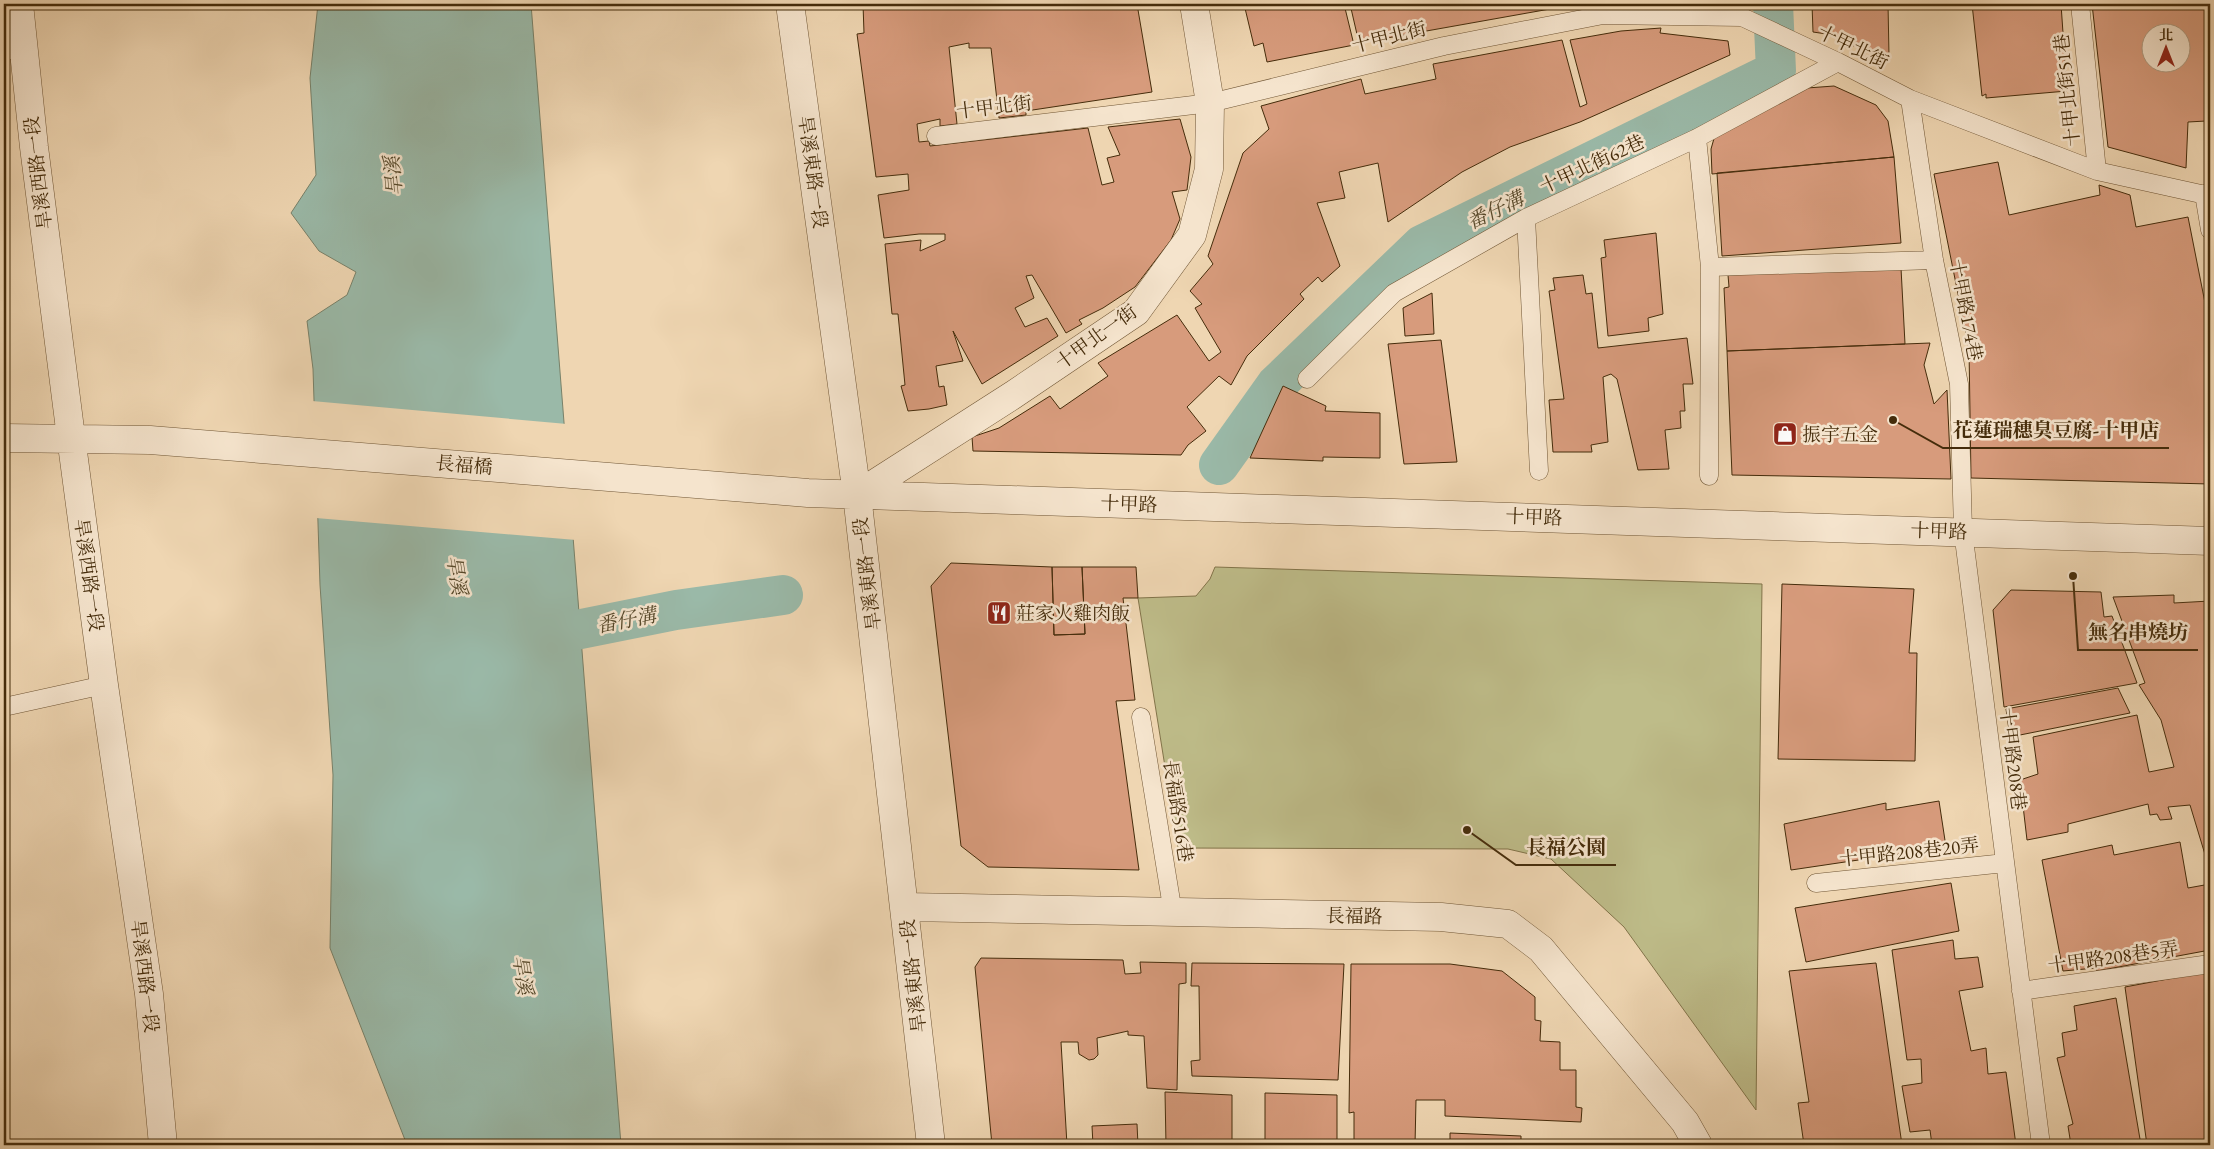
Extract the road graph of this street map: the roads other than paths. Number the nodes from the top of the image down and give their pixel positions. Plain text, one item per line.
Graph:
1 (19, 4) edge
2 (790, 4) edge
3 (1194, 4) edge
4 (2080, 4) edge
5 (14, 50) edge
6 (1838, 62) junction
7 (1910, 99) junction
8 (1210, 103) junction
9 (936, 136) dead end
10 (1698, 138) junction
11 (2097, 171) junction
12 (2207, 195) edge
13 (1526, 218) junction
14 (2210, 230) edge
15 (1934, 260) junction
16 (1710, 267) junction
17 (1307, 379) dead end
18 (71, 437) junction
19 (4, 438) edge
20 (1539, 471) dead end
21 (1709, 476) dead end
22 (857, 494) junction
23 (1963, 531) junction
24 (2210, 540) edge
25 (104, 685) junction
26 (4, 707) edge
27 (1141, 717) dead end
28 (2005, 863) junction
29 (1816, 883) dead end
30 (905, 907) junction
31 (1173, 913) junction
32 (2210, 964) edge
33 (2021, 991) junction
34 (163, 1145) edge
35 (931, 1145) edge
36 (1698, 1145) edge
37 (2041, 1145) edge

1 - 5 street, 旱溪西路一段
2 - 22 street, 旱溪東路一段
3 - 8 street, 十甲北一街
4 - 11 lane, 十甲北街51巷
5 - 18 street, 旱溪西路一段
6 - 7 lane, 十甲北街
6 - 8 lane, 十甲北街
6 - 10 lane, 十甲北街62巷
7 - 11 lane, 十甲北街
7 - 15 lane, 十甲路174巷
8 - 9 lane, 十甲北街
8 - 22 street, 十甲北一街
10 - 13 lane, 十甲北街62巷
10 - 16 lane
11 - 12 lane, 十甲北街
12 - 14 lane
13 - 17 lane, 十甲北街62巷
13 - 20 lane
15 - 16 lane
15 - 23 lane, 十甲路174巷
16 - 21 lane
18 - 19 street
18 - 22 street, 長福橋
18 - 25 street, 旱溪西路一段
22 - 23 street, 十甲路
22 - 30 street, 旱溪東路一段
23 - 24 street, 十甲路
23 - 28 lane, 十甲路208巷
25 - 26 lane
25 - 34 street, 旱溪西路一段
27 - 31 lane, 長福路516巷
28 - 29 lane, 十甲路208巷20弄
28 - 33 lane, 十甲路208巷
30 - 31 street, 長福路
30 - 35 street, 旱溪東路一段
31 - 36 street, 長福路
32 - 33 lane, 十甲路208巷5弄
33 - 37 lane, 十甲路208巷

